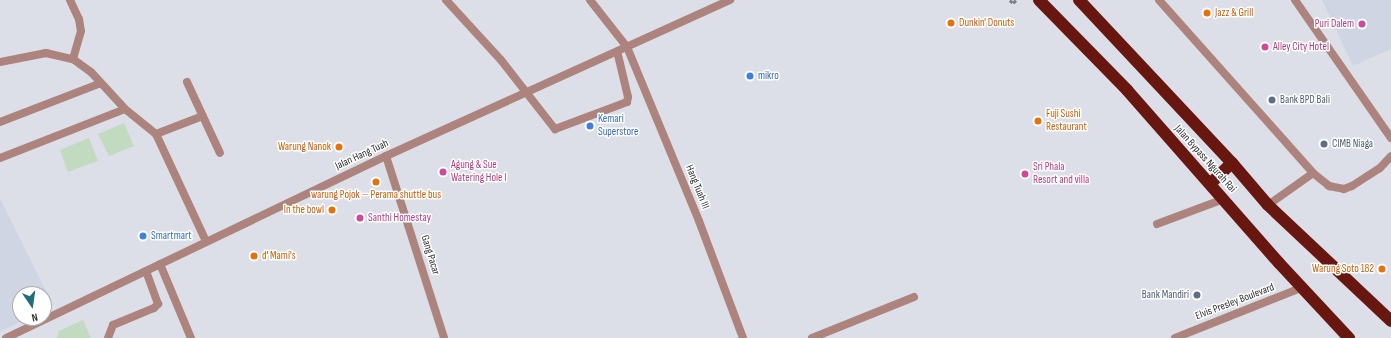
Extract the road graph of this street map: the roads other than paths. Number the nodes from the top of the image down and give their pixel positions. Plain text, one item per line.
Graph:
1 (70, 0) edge
2 (446, 0) edge
3 (590, 0) edge
4 (1039, 0) edge
5 (1079, 0) edge
6 (1159, 0) edge
7 (1295, 0) edge
8 (726, 1) edge
9 (627, 47) junction
10 (617, 51) junction
11 (73, 59) junction
12 (0, 62) edge
13 (187, 82) dead end
14 (101, 83) junction
15 (525, 91) junction
16 (125, 109) junction
17 (203, 116) junction
18 (0, 122) edge
19 (156, 134) junction
20 (1391, 138) edge
21 (220, 153) dead end
22 (386, 156) junction
23 (1391, 156) edge
24 (0, 158) edge
25 (1232, 162) junction
26 (1313, 173) junction
27 (1211, 183) junction
28 (1224, 199) junction
29 (1268, 205) junction
30 (1157, 224) dead end
31 (206, 241) junction
32 (160, 264) junction
33 (146, 271) junction
34 (1303, 287) junction
35 (914, 298) dead end
36 (1391, 321) edge
37 (6, 338) edge
38 (108, 338) edge
39 (192, 338) edge
40 (444, 338) edge
41 (743, 338) edge
42 (812, 338) edge
43 (1174, 338) edge
44 (1349, 338) edge

1 - 11 street
2 - 15 street
3 - 9 street, Hang Tuah III
4 - 27 highway, Jalan Bypass Ngurah Rai
5 - 25 highway, Jalan Bypass Ngurah Rai
6 - 26 street
7 - 20 street
8 - 9 street, Jalan Hang Tuah
9 - 10 street, Jalan Hang Tuah
9 - 41 street, Hang Tuah III
10 - 15 street, Jalan Hang Tuah
10 - 15 street
11 - 12 street
11 - 14 street
13 - 17 street
14 - 16 street
14 - 18 street
15 - 22 street, Jalan Hang Tuah
16 - 19 street
16 - 24 street
17 - 19 street
17 - 21 street
19 - 31 street
22 - 31 street, Jalan Hang Tuah
22 - 40 street, Gang Pacar
23 - 26 street
25 - 27 highway
25 - 29 highway, Jalan Bypass Ngurah Rai
26 - 29 street
27 - 28 highway, Jalan Bypass Ngurah Rai
28 - 30 street
28 - 34 highway, Jalan Bypass Ngurah Rai
29 - 36 highway, Jalan Bypass Ngurah Rai
31 - 32 street, Jalan Hang Tuah
32 - 33 street, Jalan Hang Tuah
32 - 39 street
33 - 37 street, Jalan Hang Tuah
33 - 38 street
34 - 43 street, Elvis Presley Boulevard
34 - 44 highway, Jalan Bypass Ngurah Rai
35 - 42 street

